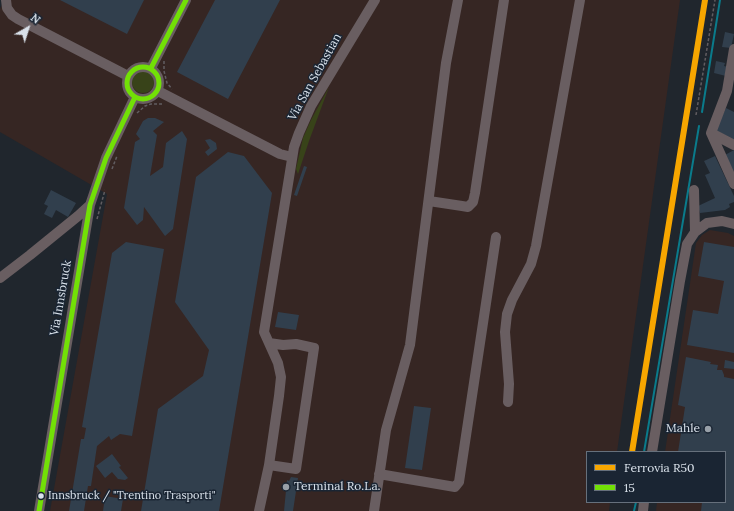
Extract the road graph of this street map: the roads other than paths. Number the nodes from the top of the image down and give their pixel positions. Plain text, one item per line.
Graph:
1 (6, 0) edge
2 (186, 0) edge
3 (375, 0) edge
4 (458, 0) edge
5 (504, 0) edge
6 (580, 0) edge
7 (734, 49) edge
8 (150, 68) junction
9 (128, 76) junction
10 (158, 91) junction
11 (730, 92) edge
12 (135, 97) junction
13 (711, 133) junction
14 (734, 145) edge
15 (292, 157) junction
16 (734, 184) edge
17 (694, 190) dead end
18 (428, 201) junction
19 (90, 205) junction
20 (734, 224) edge
21 (694, 232) junction
22 (496, 237) dead end
23 (0, 278) edge
24 (269, 343) junction
25 (290, 344) junction
26 (277, 359) junction
27 (508, 402) dead end
28 (652, 451) edge
29 (269, 465) junction
30 (379, 474) junction
31 (39, 511) edge
32 (259, 511) edge
33 (374, 511) edge

1 - 9 street
2 - 8 street
3 - 15 street, Via San Sebastian
4 - 18 street
5 - 18 street
6 - 27 street
7 - 11 street
8 - 9 street
8 - 10 street
9 - 12 street
10 - 12 street
10 - 15 street
11 - 13 street
12 - 19 street, Via Innsbruck
13 - 14 street
13 - 16 street
15 - 24 street, Via San Sebastian
17 - 21 street
18 - 30 street
19 - 23 street
19 - 31 street, Via Innsbruck
20 - 21 street
21 - 28 street
22 - 30 street
24 - 25 street
24 - 26 street, Via San Sebastian
25 - 26 street
25 - 29 street
26 - 29 street, Via San Sebastian
29 - 32 street, Via San Sebastian
30 - 33 street

